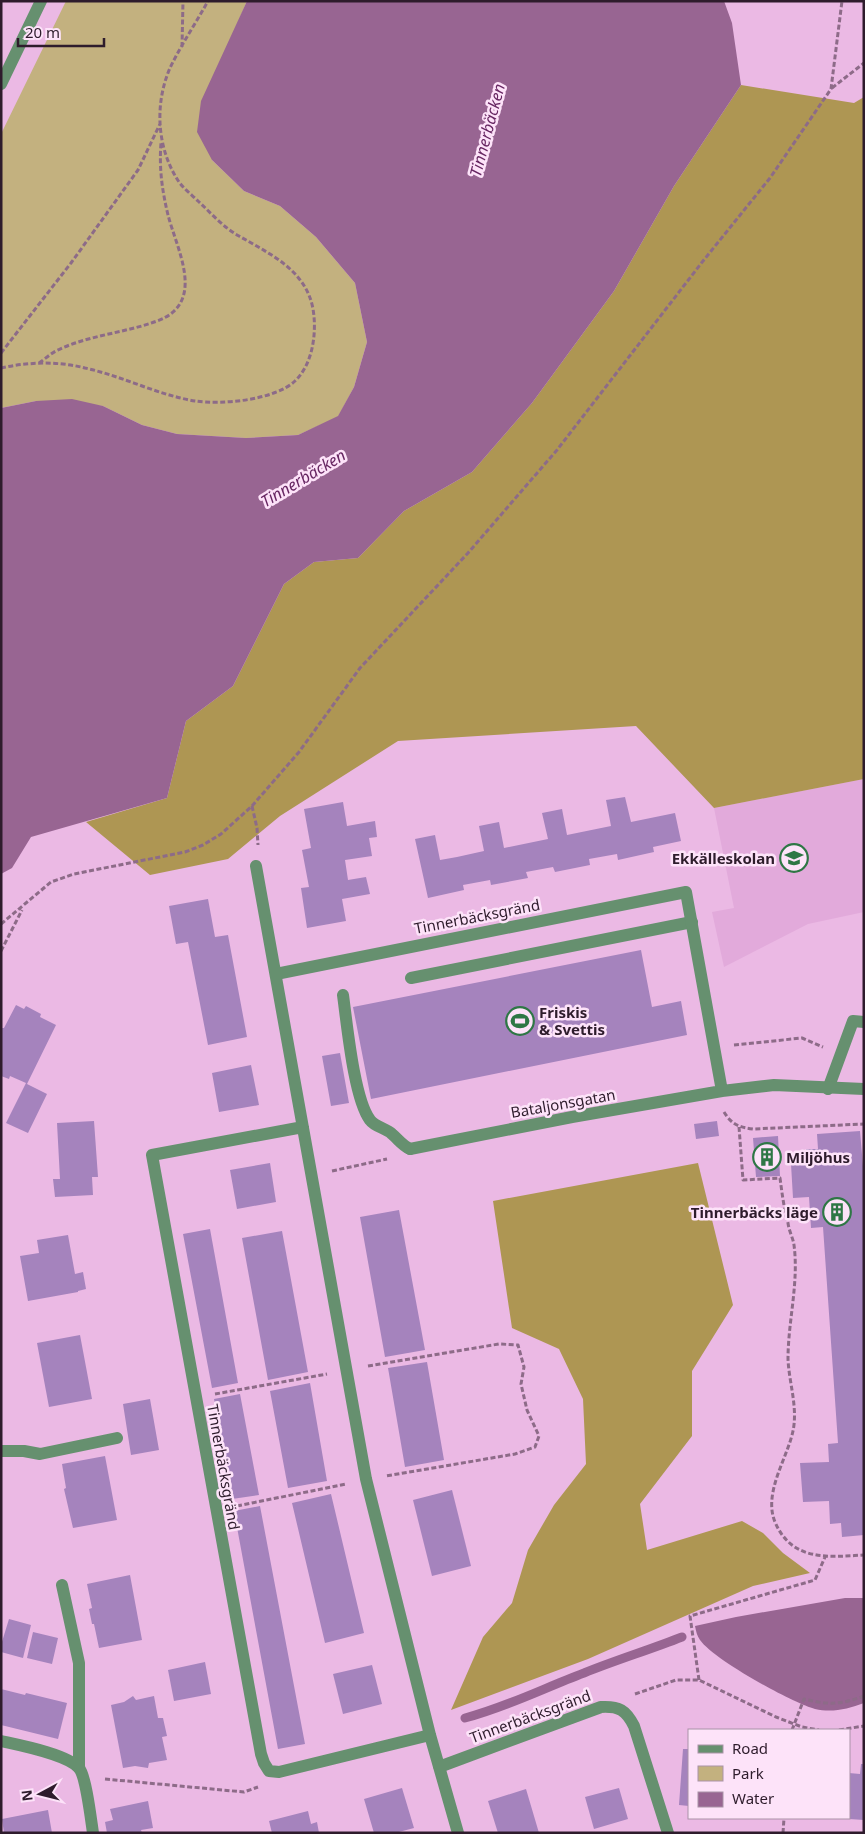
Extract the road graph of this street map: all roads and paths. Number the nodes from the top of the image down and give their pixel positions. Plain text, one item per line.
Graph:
1 (41, 1) edge
2 (183, 1) edge
3 (208, 1) edge
4 (842, 1) edge
5 (182, 48) junction
6 (864, 63) edge
7 (1, 84) edge
8 (831, 89) junction
9 (160, 124) junction
10 (161, 139) junction
11 (1, 352) edge
12 (38, 363) junction
13 (1, 368) edge
14 (252, 806) junction
15 (256, 866) joint
16 (24, 907) junction
17 (692, 922) junction
18 (1, 924) edge
19 (1, 951) edge
20 (276, 974) junction
21 (411, 978) dead end
22 (343, 996) dead end
23 (864, 1022) edge
24 (715, 1047) junction
25 (840, 1054) junction
26 (828, 1088) junction
27 (864, 1089) edge
28 (722, 1091) junction
29 (864, 1124) edge
30 (303, 1127) junction
31 (410, 1148) junction
32 (311, 1175) junction
33 (346, 1370) junction
34 (221, 1393) dead end
35 (117, 1438) dead end
36 (1, 1451) edge
37 (366, 1479) junction
38 (246, 1505) dead end
39 (864, 1554) edge
40 (825, 1557) junction
41 (62, 1585) dead end
42 (699, 1680) junction
43 (864, 1696) edge
44 (601, 1707) junction
45 (794, 1724) junction
46 (864, 1726) edge
47 (792, 1729) edge
48 (815, 1729) edge
49 (845, 1729) edge
50 (430, 1735) junction
51 (1, 1741) edge
52 (439, 1767) junction
53 (269, 1771) junction
54 (81, 1773) junction
55 (784, 1819) edge
56 (93, 1833) edge
57 (458, 1833) edge
58 (668, 1833) edge
59 (783, 1833) edge

1 - 7 street
2 - 5 path
3 - 5 path
4 - 8 path
5 - 9 path
6 - 8 path
8 - 14 path
9 - 10 path
9 - 11 path
10 - 12 path
10 - 12 path
12 - 13 path
14 - 15 path
14 - 16 path
15 - 20 street
16 - 18 path
16 - 19 path
17 - 20 street, Tinnerbäcksgränd
17 - 21 street
17 - 24 street
20 - 30 street
22 - 31 street
23 - 25 street
24 - 25 path
24 - 28 street
25 - 26 street
26 - 27 street, Bataljonsgatan
26 - 28 street, Bataljonsgatan
28 - 31 street, Bataljonsgatan
29 - 40 path
30 - 32 street
30 - 53 street, Tinnerbäcksgränd
31 - 32 path
32 - 33 street
33 - 34 path
33 - 37 street
33 - 37 path
35 - 36 street
37 - 38 path
37 - 50 street
39 - 40 path
40 - 42 path
41 - 54 street
42 - 44 path
42 - 45 path
43 - 45 path
44 - 52 street, Tinnerbäcksgränd
44 - 58 street, Tinnerbäcksgränd
45 - 47 path
45 - 48 path
46 - 49 path
50 - 52 street
50 - 53 street
51 - 54 street
52 - 57 street
53 - 54 path
54 - 56 street
55 - 59 path

